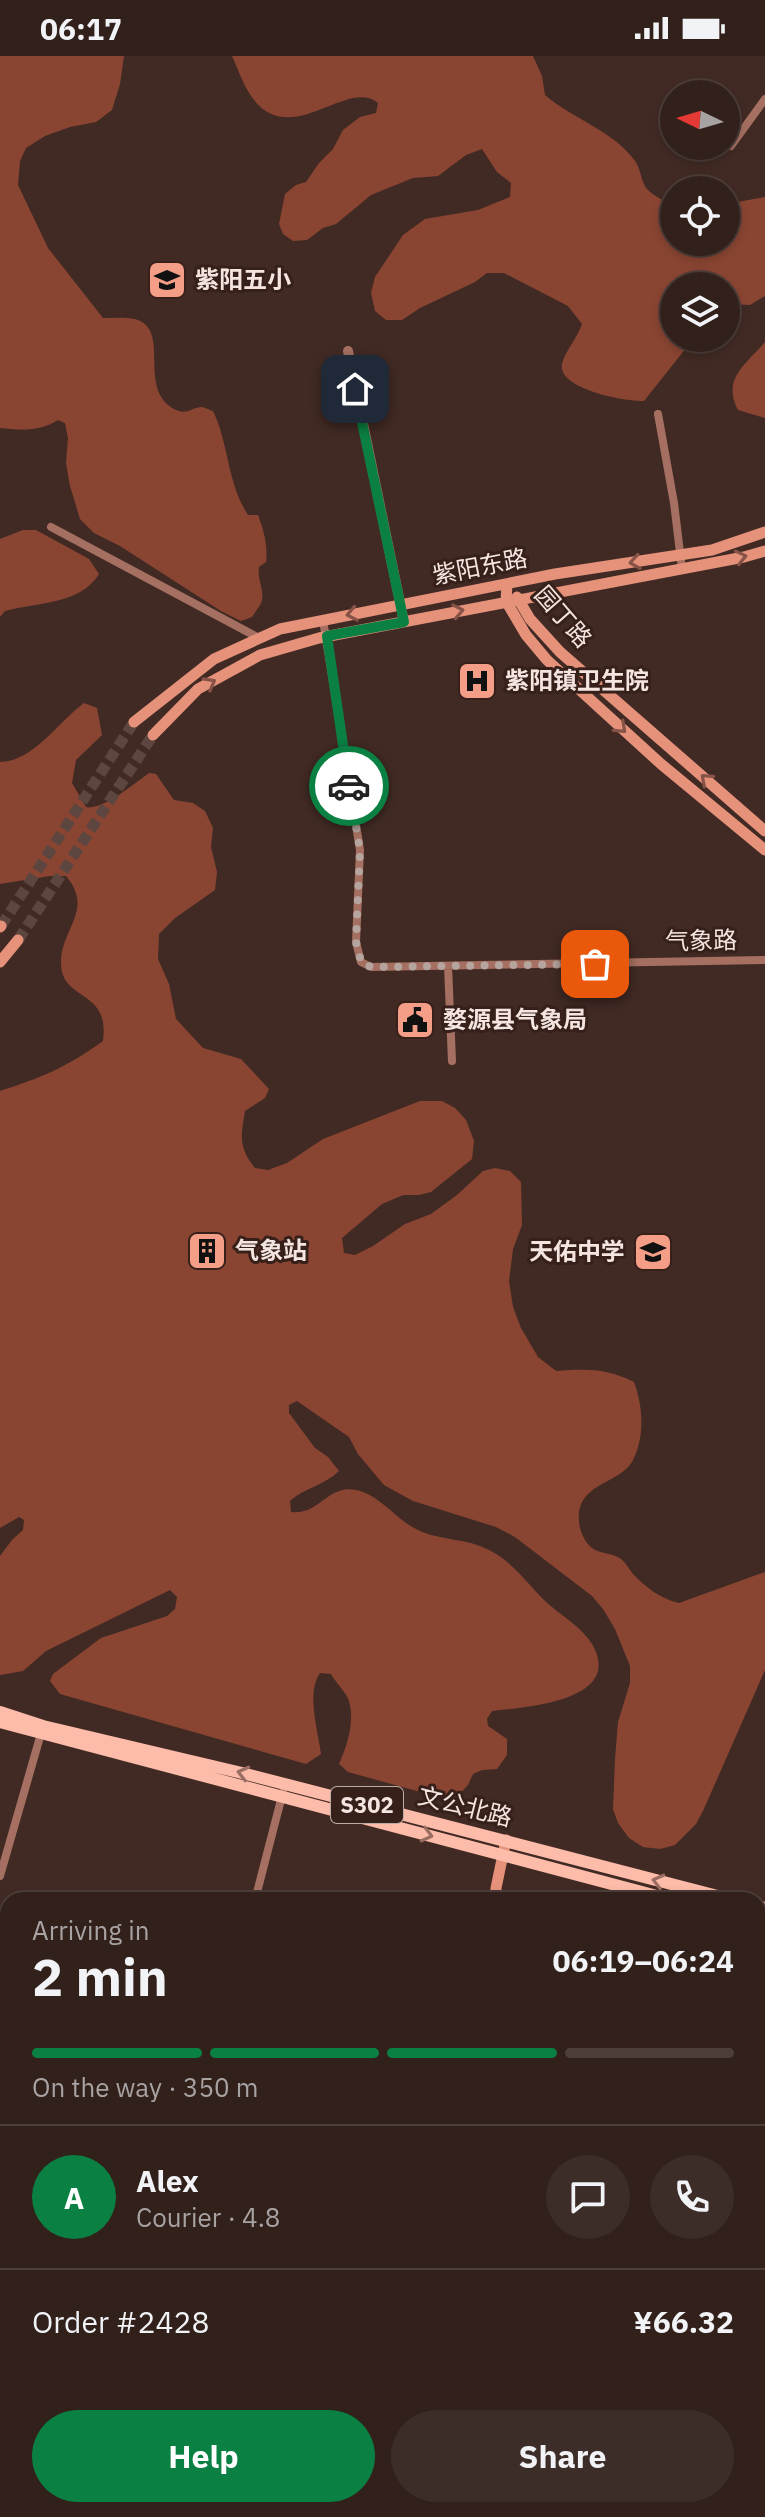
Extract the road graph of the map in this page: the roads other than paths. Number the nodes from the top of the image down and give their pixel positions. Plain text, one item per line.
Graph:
1 (765, 99) edge
2 (740, 134) edge
3 (348, 351) dead end
4 (658, 414) dead end
5 (51, 527) dead end
6 (765, 532) edge
7 (765, 551) edge
8 (681, 555) junction
9 (682, 569) junction
10 (507, 584) junction
11 (519, 600) junction
12 (506, 601) junction
13 (400, 605) junction
14 (323, 620) junction
15 (404, 622) junction
16 (327, 636) junction
17 (259, 638) junction
18 (134, 722) tunnel mouth
19 (153, 735) tunnel mouth
20 (765, 831) edge
21 (765, 850) edge
22 (18, 940) tunnel mouth
23 (765, 960) edge
24 (0, 962) edge
25 (448, 966) junction
26 (452, 1061) dead end
27 (0, 1712) edge
28 (0, 1722) edge
29 (42, 1730) junction
30 (284, 1791) junction
31 (506, 1840) junction
32 (503, 1856) junction
33 (0, 1876) edge
34 (257, 1892) edge
35 (496, 1892) edge
36 (641, 1892) edge
37 (703, 1892) edge

1 - 2 street
3 - 13 street
4 - 8 street
5 - 17 street
6 - 8 main road, 紫阳东路
9 -> 7 main road, 紫阳东路
8 - 9 street
8 -> 10 main road, 紫阳东路
9 - 11 main road, 紫阳东路
10 - 11 main road, 园丁路
10 - 12 main road, 园丁路
10 - 13 main road, 紫阳东路
11 - 12 main road, 紫阳东路
20 -> 11 main road, 园丁路
15 -> 12 main road, 紫阳东路
12 -> 21 main road, 园丁路
13 -> 14 main road, 紫阳东路
13 - 15 street
14 - 16 street, 气象路
14 - 17 main road, 紫阳东路
15 - 16 main road, 紫阳东路
19 -> 16 main road, 紫阳东路
16 - 25 street, 气象路
17 - 18 main road, 紫阳东路
22 - 24 main road
23 - 25 street, 气象路
25 - 26 street
27 - 29 main road, 文公北路 / S302
28 - 29 main road, 文公北路 / S302
29 - 30 main road, 文公北路 / S302
29 - 33 street
30 - 31 main road, 文公北路 / S302
30 -> 32 main road, 文公北路 / S302
30 - 34 street
31 - 32 main road
37 -> 31 main road, 文公北路 / S302
32 - 35 main road
32 - 36 main road, 文公北路 / S302

